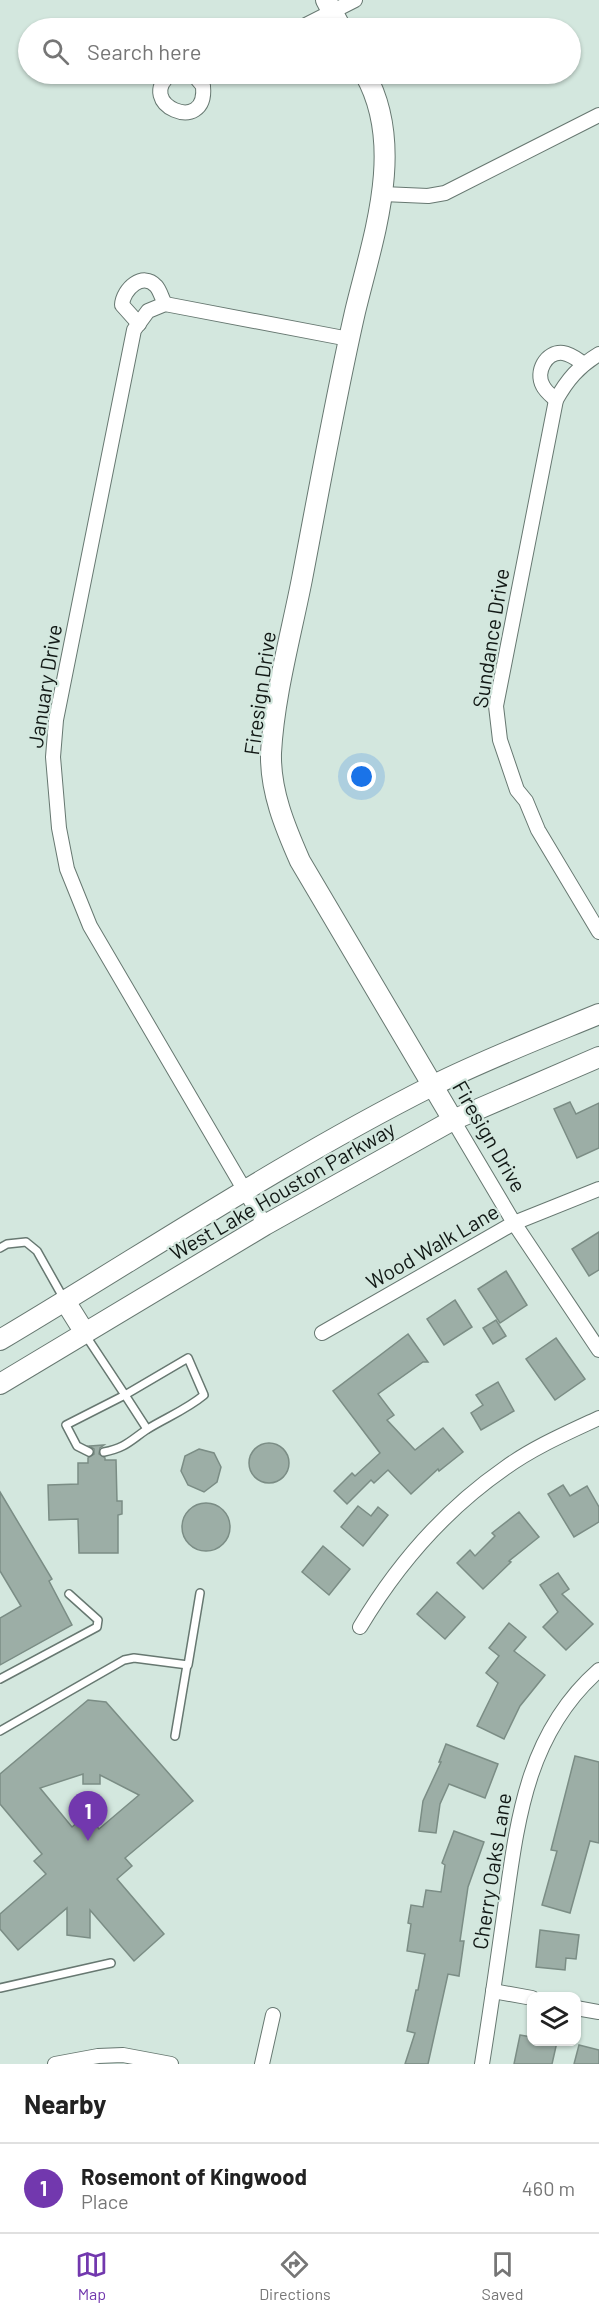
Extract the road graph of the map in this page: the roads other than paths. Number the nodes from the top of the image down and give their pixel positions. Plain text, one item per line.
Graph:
1 (355, 0) edge
2 (333, 14) edge
3 (163, 84) edge
4 (203, 84) edge
5 (369, 84) edge
6 (599, 116) edge
7 (383, 194) junction
8 (165, 304) junction
9 (139, 324) junction
10 (349, 339) junction
11 (599, 354) edge
12 (584, 364) junction
13 (556, 400) junction
14 (599, 932) edge
15 (599, 1014) edge
16 (599, 1057) edge
17 (433, 1085) junction
18 (453, 1120) junction
19 (599, 1189) edge
20 (246, 1191) junction
21 (514, 1223) junction
22 (265, 1225) junction
23 (0, 1248) edge
24 (65, 1302) junction
25 (322, 1333) dead end
26 (85, 1334) junction
27 (0, 1340) edge
28 (599, 1350) edge
29 (0, 1384) edge
30 (125, 1395) junction
31 (599, 1418) edge
32 (147, 1429) junction
33 (88, 1452) dead end
34 (104, 1452) dead end
35 (200, 1593) dead end
36 (69, 1594) dead end
37 (360, 1627) dead end
38 (187, 1665) junction
39 (599, 1670) edge
40 (0, 1679) edge
41 (0, 1731) edge
42 (175, 1736) dead end
43 (111, 1963) dead end
44 (0, 1988) edge
45 (493, 1991) junction
46 (527, 1997) edge
47 (581, 2009) edge
48 (599, 2012) edge
49 (273, 2015) dead end
50 (55, 2064) edge
51 (171, 2064) edge
52 (262, 2064) edge
53 (482, 2064) edge

1 - 2 street
3 - 4 street
5 - 7 main road, Firesign Drive
6 - 7 street
7 - 10 main road, Firesign Drive
8 - 9 street
8 - 9 street
8 - 10 street
9 - 20 street, January Drive
10 - 17 main road, Firesign Drive
11 - 12 street, Sundance Drive
12 - 13 street, Sundance Drive
12 - 13 street
13 - 14 street, Sundance Drive
15 - 17 main road, West Lake Houston Parkway
16 - 18 main road, West Lake Houston Parkway
17 - 18 main road, Firesign Drive
17 - 20 main road, West Lake Houston Parkway
18 - 21 street, Firesign Drive
18 - 22 main road, West Lake Houston Parkway
19 - 21 street, Wood Walk Lane
20 - 22 street, January Drive
20 - 24 main road, West Lake Houston Parkway
21 - 25 street, Wood Walk Lane
21 - 28 street, Firesign Drive
22 - 26 main road, West Lake Houston Parkway
23 - 24 lane
24 - 26 main road
24 - 27 main road, West Lake Houston Parkway
26 - 29 main road, West Lake Houston Parkway
26 - 30 lane
30 - 32 lane
30 - 32 lane
30 - 33 lane
31 - 37 street
32 - 34 lane
35 - 38 lane
36 - 40 lane
38 - 41 lane
38 - 42 lane
39 - 45 street, Cherry Oaks Lane
43 - 44 lane
45 - 46 street
45 - 53 street, Cherry Oaks Lane
47 - 48 street
49 - 52 street
50 - 51 street

